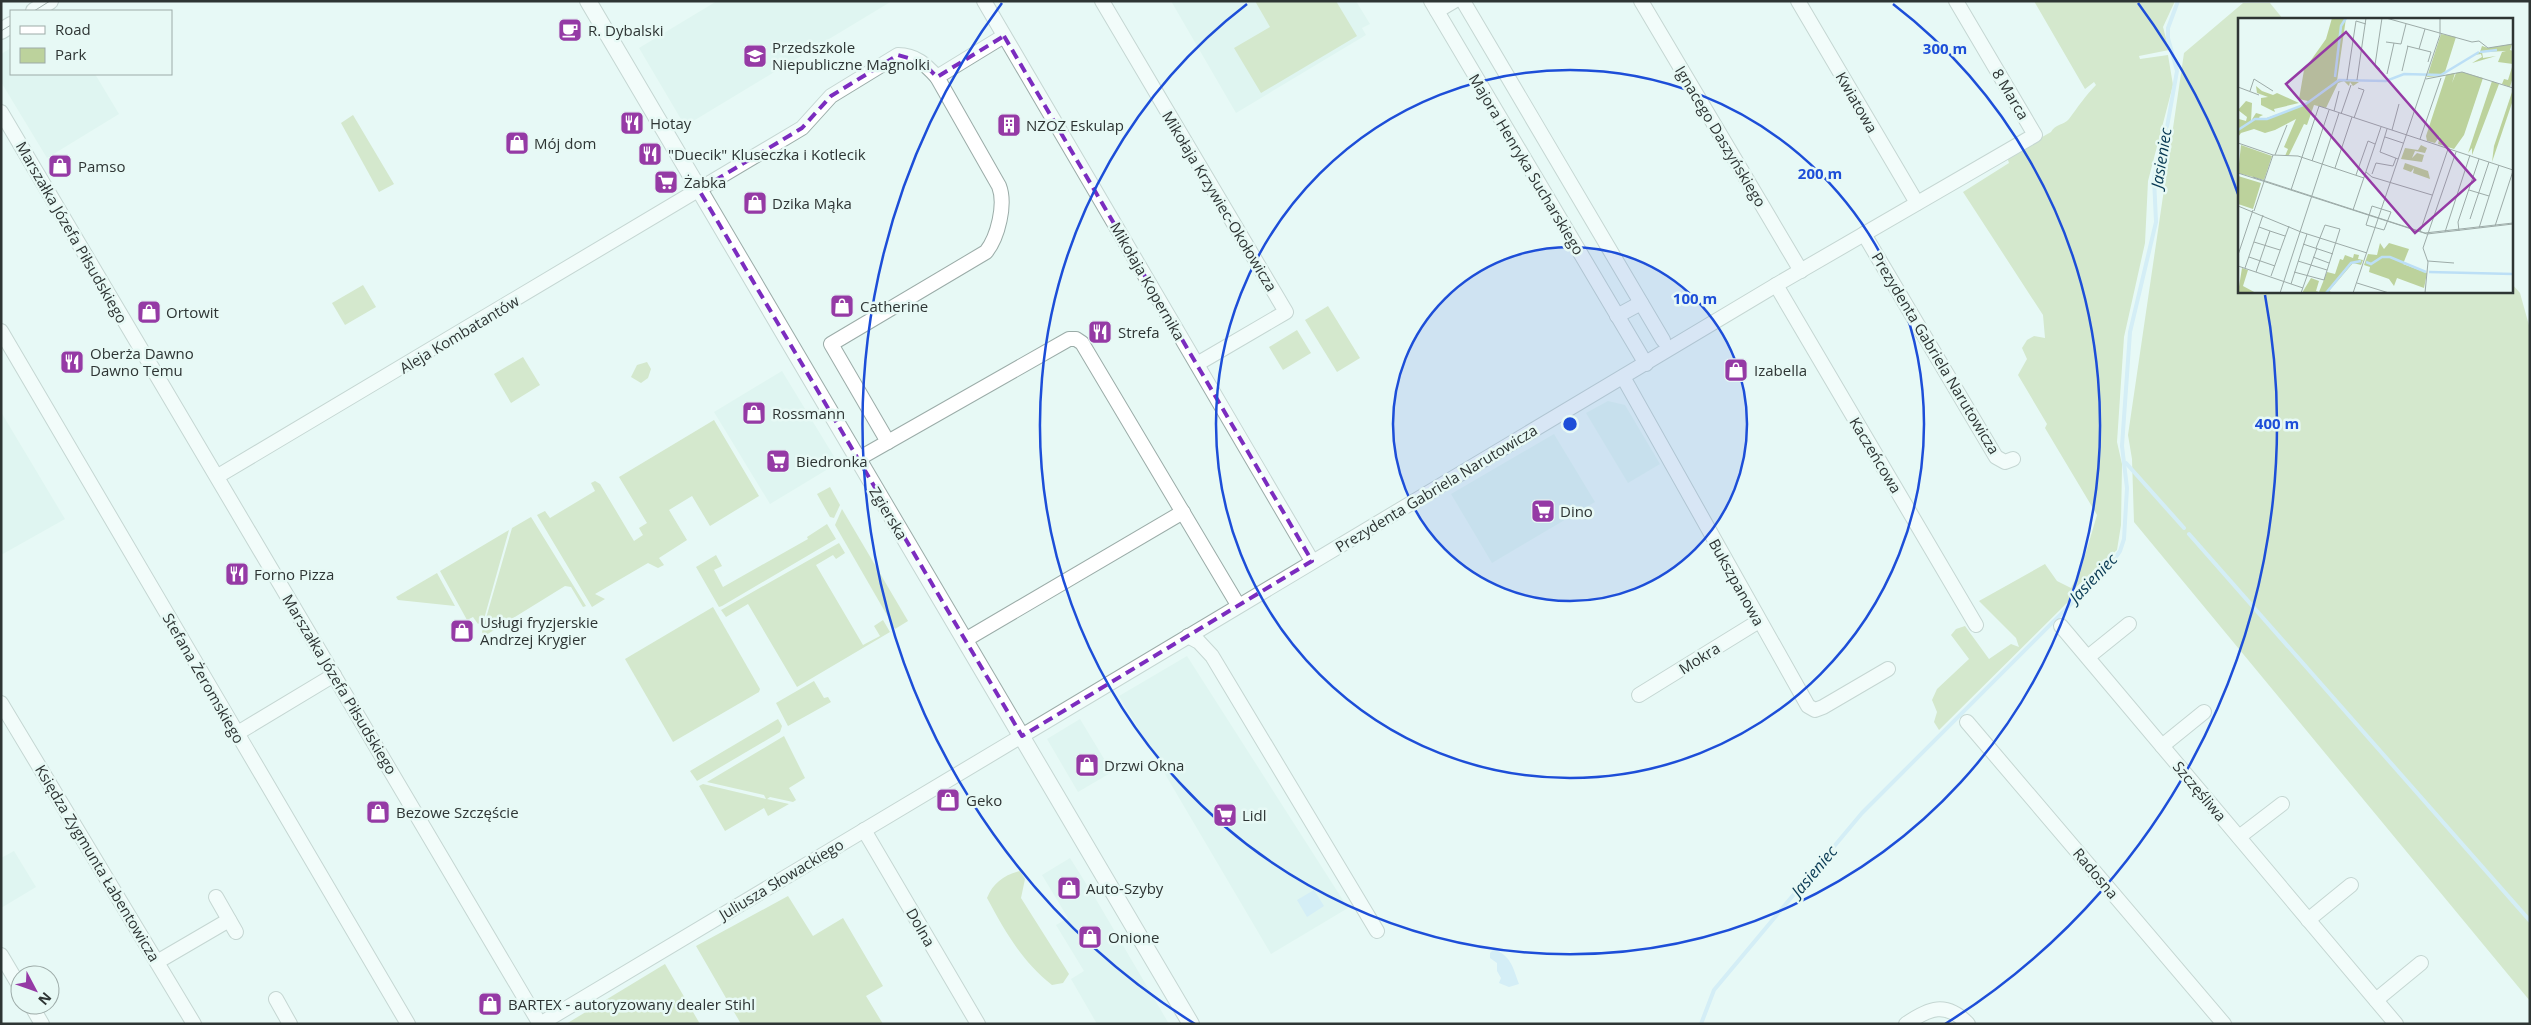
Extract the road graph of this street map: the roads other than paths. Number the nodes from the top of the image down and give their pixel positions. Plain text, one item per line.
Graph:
1 (50, 1) edge
2 (588, 1) edge
3 (984, 1) edge
4 (1102, 1) edge
5 (1454, 1) edge
6 (1464, 1) edge
7 (1641, 1) edge
8 (1798, 1) edge
9 (1956, 1) edge
10 (1434, 6) edge
11 (36, 10) edge
12 (1004, 36) junction
13 (937, 78) junction
14 (1, 112) edge
15 (2036, 135) joint
16 (699, 190) junction
17 (1917, 203) junction
18 (1864, 234) junction
19 (1800, 271) junction
20 (1776, 285) junction
21 (1641, 302) junction
22 (1618, 316) junction
23 (1, 331) edge
24 (1663, 340) dead end
25 (1197, 364) junction
26 (1646, 364) junction
27 (1622, 377) junction
28 (888, 442) junction
29 (858, 459) junction
30 (2013, 459) dead end
31 (218, 476) junction
32 (1183, 512) junction
33 (1312, 561) junction
34 (1238, 606) junction
35 (1758, 621) junction
36 (2129, 624) dead end
37 (1976, 625) dead end
38 (2061, 626) dead end
39 (1188, 636) junction
40 (965, 640) junction
41 (2088, 657) junction
42 (1888, 669) dead end
43 (334, 675) junction
44 (1638, 695) dead end
45 (1, 703) edge
46 (2204, 712) dead end
47 (1967, 722) dead end
48 (236, 734) junction
49 (1022, 736) junction
50 (2162, 746) junction
51 (2282, 804) dead end
52 (864, 830) junction
53 (2239, 837) junction
54 (2351, 885) dead end
55 (216, 898) dead end
56 (229, 920) junction
57 (2308, 920) junction
58 (1377, 931) dead end
59 (236, 932) dead end
60 (1, 955) edge
61 (158, 962) junction
62 (2421, 963) dead end
63 (10, 970) edge
64 (276, 999) dead end
65 (2376, 1000) junction
66 (285, 1022) edge
67 (194, 1024) edge
68 (408, 1024) edge
69 (540, 1024) edge
70 (978, 1024) edge
71 (1191, 1024) edge
72 (1906, 1024) edge
73 (1968, 1024) edge
74 (2224, 1024) edge
75 (2396, 1024) edge

1 - 11 main road
2 - 16 main road, Zgierska
3 - 12 street, Mikołaja Kopernika
4 - 25 street, Mikołaja Krzywiec-Okołowicza
5 - 10 street, Majora Henryka Sucharskiego
6 - 21 street, Majora Henryka Sucharskiego
7 - 19 street, Ignacego Daszyńskiego
8 - 17 street, Kwiatowa
9 - 15 street, 8 Marca
10 - 22 street, Majora Henryka Sucharskiego
12 - 13 street
12 - 25 street, Mikołaja Kopernika
13 - 16 street, Aleja Kombatantów
13 - 28 street, Aleja Kombatantów
14 - 31 street, Marszałka Józefa Piłsudskiego
15 - 17 street, Prezydenta Gabriela Narutowicza
16 - 29 main road, Zgierska
16 - 31 street, Aleja Kombatantów
17 - 18 street, Prezydenta Gabriela Narutowicza
18 - 19 street, Prezydenta Gabriela Narutowicza
18 - 30 street, Prezydenta Gabriela Narutowicza
19 - 20 street, Prezydenta Gabriela Narutowicza
20 - 26 street, Prezydenta Gabriela Narutowicza
20 - 37 street, Kaczeńcowa
21 - 22 street
21 - 24 street, Majora Henryka Sucharskiego
22 - 26 street, Majora Henryka Sucharskiego
23 - 48 street, Stefana Żeromskiego
25 - 33 street, Mikołaja Kopernika
26 - 27 street, Prezydenta Gabriela Narutowicza
27 - 33 street, Prezydenta Gabriela Narutowicza
27 - 35 street, Bukszpanowa
28 - 29 street
28 - 32 street
29 - 40 main road, Zgierska
31 - 43 street, Marszałka Józefa Piłsudskiego
32 - 34 street
32 - 40 street
33 - 34 street, Prezydenta Gabriela Narutowicza
34 - 39 street, Prezydenta Gabriela Narutowicza
35 - 42 street, Bukszpanowa
35 - 44 street, Mokra
36 - 41 street
38 - 41 street, Szczęśliwa
39 - 49 street, Prezydenta Gabriela Narutowicza
39 - 58 street
40 - 49 main road, Zgierska
41 - 50 street, Szczęśliwa
43 - 48 street
43 - 69 street, Marszałka Józefa Piłsudskiego
45 - 61 street, Księdza Zygmunta Łabentowicza
46 - 50 street
47 - 74 street, Radosna
48 - 68 street, Stefana Żeromskiego
49 - 52 street, Juliusza Słowackiego
49 - 71 main road, Zgierska
50 - 53 street, Szczęśliwa
51 - 53 street
52 - 69 street, Juliusza Słowackiego
52 - 70 street, Dolna
53 - 57 street, Szczęśliwa
54 - 57 street
55 - 56 street
56 - 59 street
56 - 61 street
57 - 65 street, Szczęśliwa
60 - 63 street
61 - 67 street, Księdza Zygmunta Łabentowicza
62 - 65 street
64 - 66 street
65 - 75 street, Szczęśliwa
72 - 73 street

